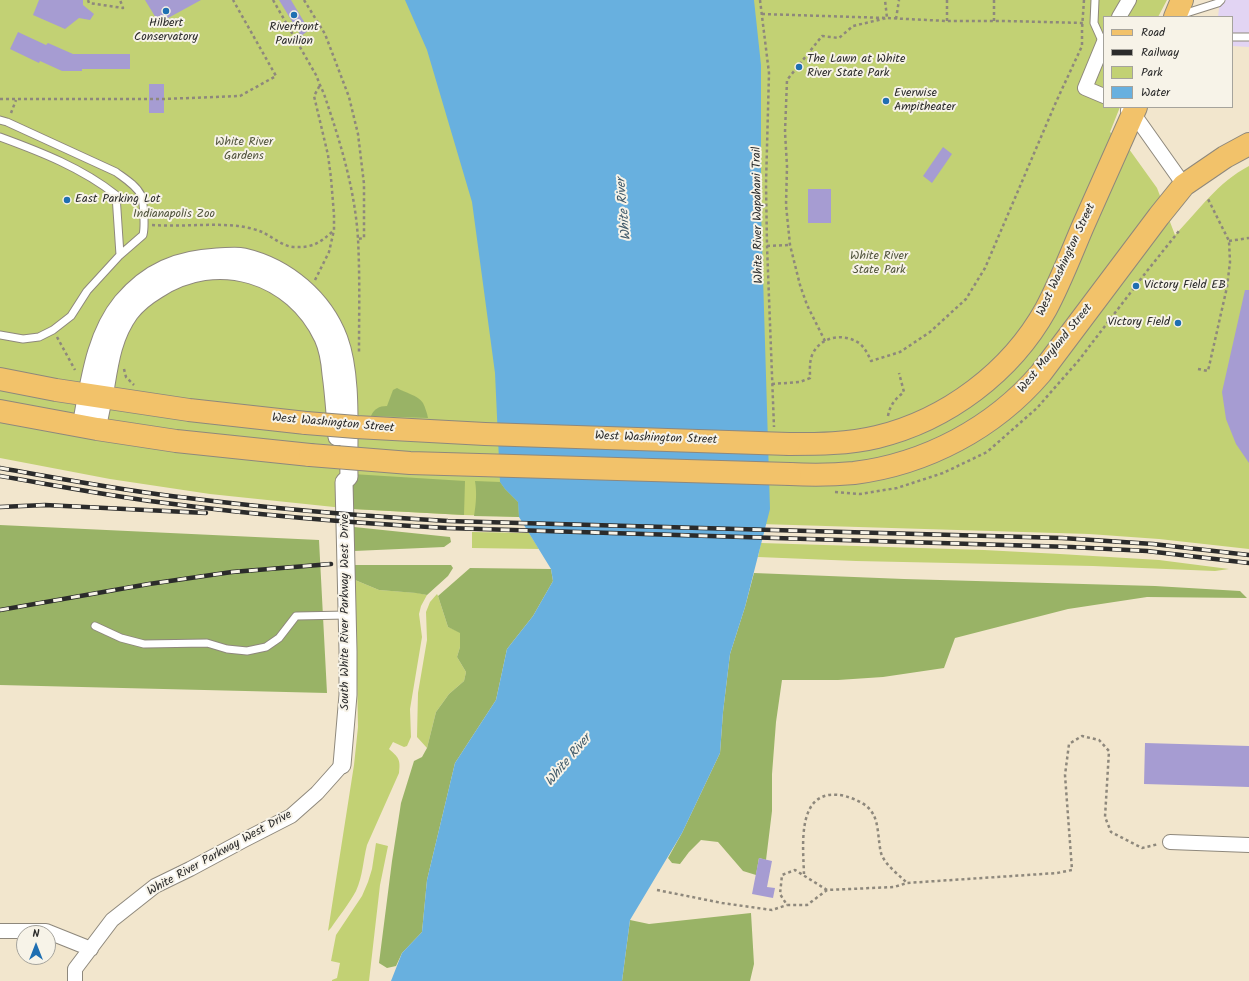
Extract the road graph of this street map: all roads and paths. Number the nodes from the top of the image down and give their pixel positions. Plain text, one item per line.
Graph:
1 (88, 0) edge
2 (120, 0) edge
3 (234, 0) edge
4 (274, 0) edge
5 (304, 0) edge
6 (760, 0) edge
7 (885, 0) edge
8 (898, 0) edge
9 (947, 0) edge
10 (994, 0) edge
11 (1084, 0) edge
12 (1095, 0) edge
13 (1129, 0) edge
14 (1221, 0) edge
15 (1178, 11) edge
16 (762, 14) junction
17 (1120, 16) edge
18 (887, 18) junction
19 (896, 19) junction
20 (947, 21) junction
21 (994, 22) junction
22 (1094, 22) junction
23 (1082, 23) junction
24 (1233, 37) edge
25 (1249, 37) edge
26 (1103, 40) edge
27 (1103, 44) edge
28 (1103, 96) edge
29 (0, 99) edge
30 (1131, 109) edge
31 (0, 120) edge
32 (0, 137) edge
33 (1249, 144) edge
34 (1184, 185) junction
35 (1208, 199) dead end
36 (145, 225) junction
37 (334, 230) dead end
38 (1249, 238) edge
39 (358, 239) junction
40 (1229, 241) junction
41 (790, 245) junction
42 (767, 246) junction
43 (120, 255) junction
44 (0, 335) edge
45 (56, 336) dead end
46 (825, 341) junction
47 (359, 354) dead end
48 (1198, 369) dead end
49 (75, 370) dead end
50 (899, 373) dead end
51 (0, 379) edge
52 (772, 384) junction
53 (95, 396) junction
54 (0, 411) edge
55 (888, 416) dead end
56 (89, 428) junction
57 (782, 436) junction
58 (348, 615) junction
59 (95, 626) dead end
60 (342, 765) joint
61 (1170, 842) joint
62 (1249, 845) edge
63 (804, 875) junction
64 (907, 883) junction
65 (657, 890) dead end
66 (827, 890) junction
67 (788, 905) junction
68 (0, 931) edge
69 (91, 948) junction
70 (75, 981) edge

1 - 2 path
3 - 29 path
4 - 39 path
5 - 39 path
6 - 16 path, White River Wapahani Trail
7 - 18 path
8 - 19 path
9 - 20 path
10 - 21 path
11 - 23 path
12 - 22 lane
13 - 17 street
14 - 15 lane
16 - 18 path
16 - 42 path, White River Wapahani Trail
18 - 19 path
18 - 41 path
19 - 20 path
20 - 21 path
21 - 23 path
22 - 23 path
22 - 26 lane
23 - 46 path
24 - 25 lane
27 - 28 street
30 - 34 street
30 - 57 main road, West Washington Street
31 - 36 lane
32 - 43 lane
33 - 34 main road, West Maryland Street
34 - 56 main road, West Maryland Street, bridge
35 - 40 path
36 - 37 path
36 - 43 lane
38 - 40 path
39 - 47 path
40 - 48 path
41 - 42 path
41 - 46 path
42 - 52 path, White River Wapahani Trail
43 - 44 lane
45 - 49 path
46 - 52 path
50 - 55 path
51 - 53 main road, West Washington Street
52 - 57 path, White River Wapahani Trail
53 - 56 street, South White River Parkway West Drive
53 - 57 main road, West Washington Street, bridge
53 - 58 street, South White River Parkway West Drive
54 - 56 main road
58 - 59 lane
58 - 60 street, South White River Parkway West Drive
60 - 69 street, White River Parkway West Drive
61 - 62 street
61 - 64 path
63 - 64 path
63 - 66 path
63 - 67 path
64 - 66 path
65 - 67 path
66 - 67 path
68 - 69 street
69 - 70 street, White River Parkway West Drive

